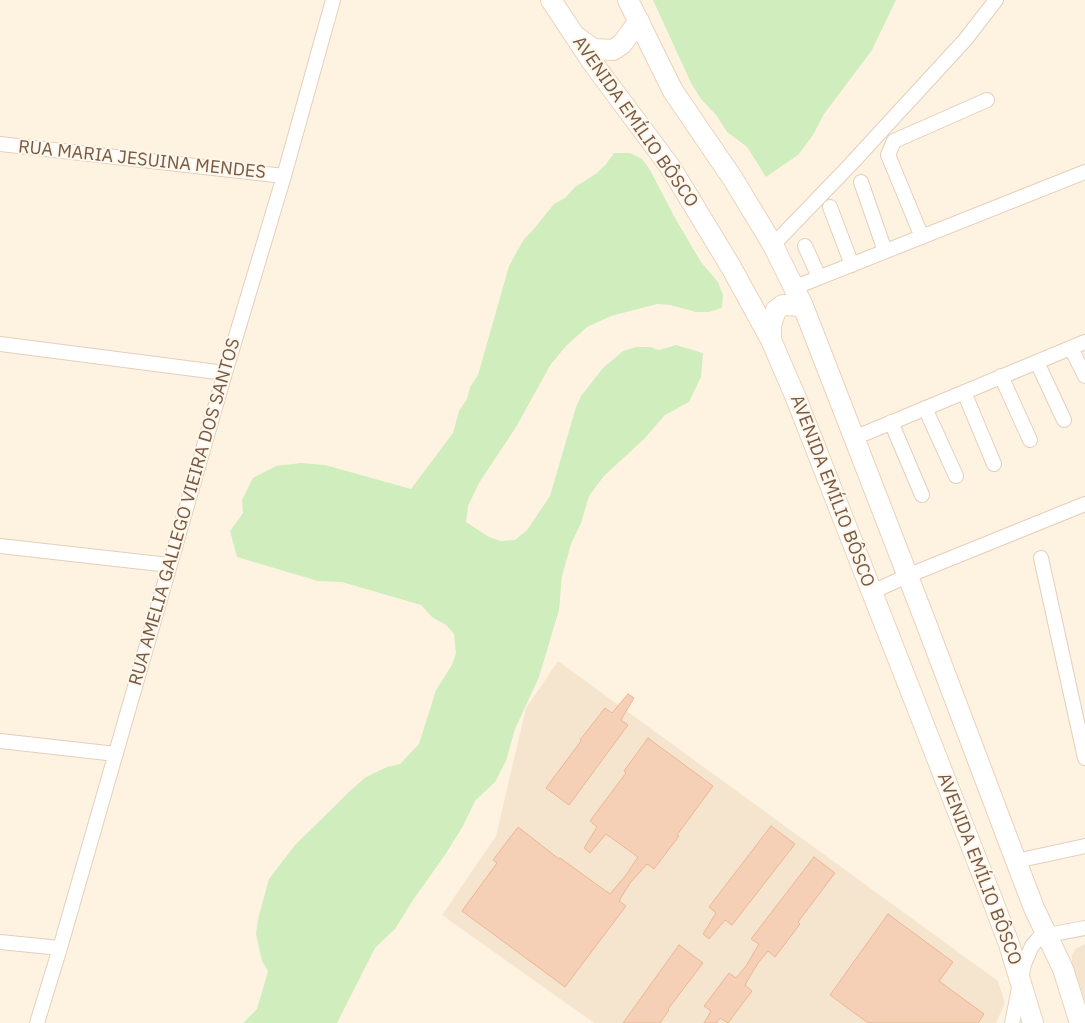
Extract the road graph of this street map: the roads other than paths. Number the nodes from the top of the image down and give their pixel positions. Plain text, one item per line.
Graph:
1 (333, 0) edge
2 (551, 0) edge
3 (628, 0) edge
4 (996, 0) edge
5 (639, 21) junction
6 (575, 36) junction
7 (986, 100) dead end
8 (0, 144) edge
9 (1085, 172) edge
10 (284, 176) junction
11 (861, 182) dead end
12 (830, 207) dead end
13 (922, 237) junction
14 (773, 245) junction
15 (805, 246) dead end
16 (886, 251) junction
17 (852, 265) junction
18 (819, 277) junction
19 (793, 288) junction
20 (803, 306) junction
21 (771, 340) junction
22 (1085, 342) edge
23 (0, 344) edge
24 (1071, 348) junction
25 (1037, 362) junction
26 (225, 373) junction
27 (1001, 376) junction
28 (1085, 376) edge
29 (964, 392) junction
30 (925, 408) junction
31 (1064, 420) dead end
32 (891, 422) junction
33 (854, 438) junction
34 (1030, 440) dead end
35 (994, 464) dead end
36 (956, 476) dead end
37 (922, 495) dead end
38 (1085, 504) edge
39 (0, 546) edge
40 (1041, 558) dead end
41 (169, 566) junction
42 (906, 576) junction
43 (872, 592) junction
44 (0, 741) edge
45 (116, 754) junction
46 (1085, 758) edge
47 (1085, 846) edge
48 (1016, 861) junction
49 (1085, 928) edge
50 (1047, 935) junction
51 (0, 942) edge
52 (60, 948) junction
53 (1021, 983) junction
54 (37, 1023) edge
55 (1012, 1023) edge
56 (1033, 1023) edge
57 (1080, 1023) edge

1 - 10 street, RUA AMELIA GALLEGO VIEIRA DOS SANTOS
2 - 6 main road, AVENIDA EMÍLIO BÔSCO
3 - 5 main road, AVENIDA EMÍLIO BÔSCO
4 - 14 street
5 - 6 main road
5 - 14 main road, AVENIDA EMÍLIO BÔSCO
6 - 21 main road, AVENIDA EMÍLIO BÔSCO
7 - 13 street
8 - 10 street, RUA MARIA JESUINA MENDES
9 - 13 street
10 - 26 street, RUA AMELIA GALLEGO VIEIRA DOS SANTOS
11 - 16 street
12 - 17 street
13 - 16 street
14 - 19 main road, AVENIDA EMÍLIO BÔSCO
15 - 18 street
16 - 17 street
17 - 18 street
18 - 19 street
19 - 20 main road, AVENIDA EMÍLIO BÔSCO
20 - 21 main road
20 - 33 main road, AVENIDA EMÍLIO BÔSCO
21 - 43 main road, AVENIDA EMÍLIO BÔSCO
22 - 24 street
23 - 26 street
24 - 25 street
24 - 28 street
25 - 27 street
25 - 31 street
26 - 41 street, RUA AMELIA GALLEGO VIEIRA DOS SANTOS
27 - 29 street
27 - 34 street
29 - 30 street
29 - 35 street
30 - 32 street
30 - 36 street
32 - 33 street
32 - 37 street
33 - 42 main road, AVENIDA EMÍLIO BÔSCO
38 - 42 street
39 - 41 street
40 - 46 street
41 - 45 street, RUA AMELIA GALLEGO VIEIRA DOS SANTOS
42 - 43 street
42 - 48 main road, AVENIDA EMÍLIO BÔSCO
43 - 53 main road, AVENIDA EMÍLIO BÔSCO
44 - 45 street
45 - 52 street, RUA AMELIA GALLEGO VIEIRA DOS SANTOS
47 - 48 street
48 - 50 main road, AVENIDA EMÍLIO BÔSCO
49 - 50 street
50 - 53 street
50 - 57 main road, AVENIDA EMÍLIO BÔSCO
51 - 52 street
52 - 54 street, RUA AMELIA GALLEGO VIEIRA DOS SANTOS
53 - 55 street
53 - 56 main road, AVENIDA EMÍLIO BÔSCO

